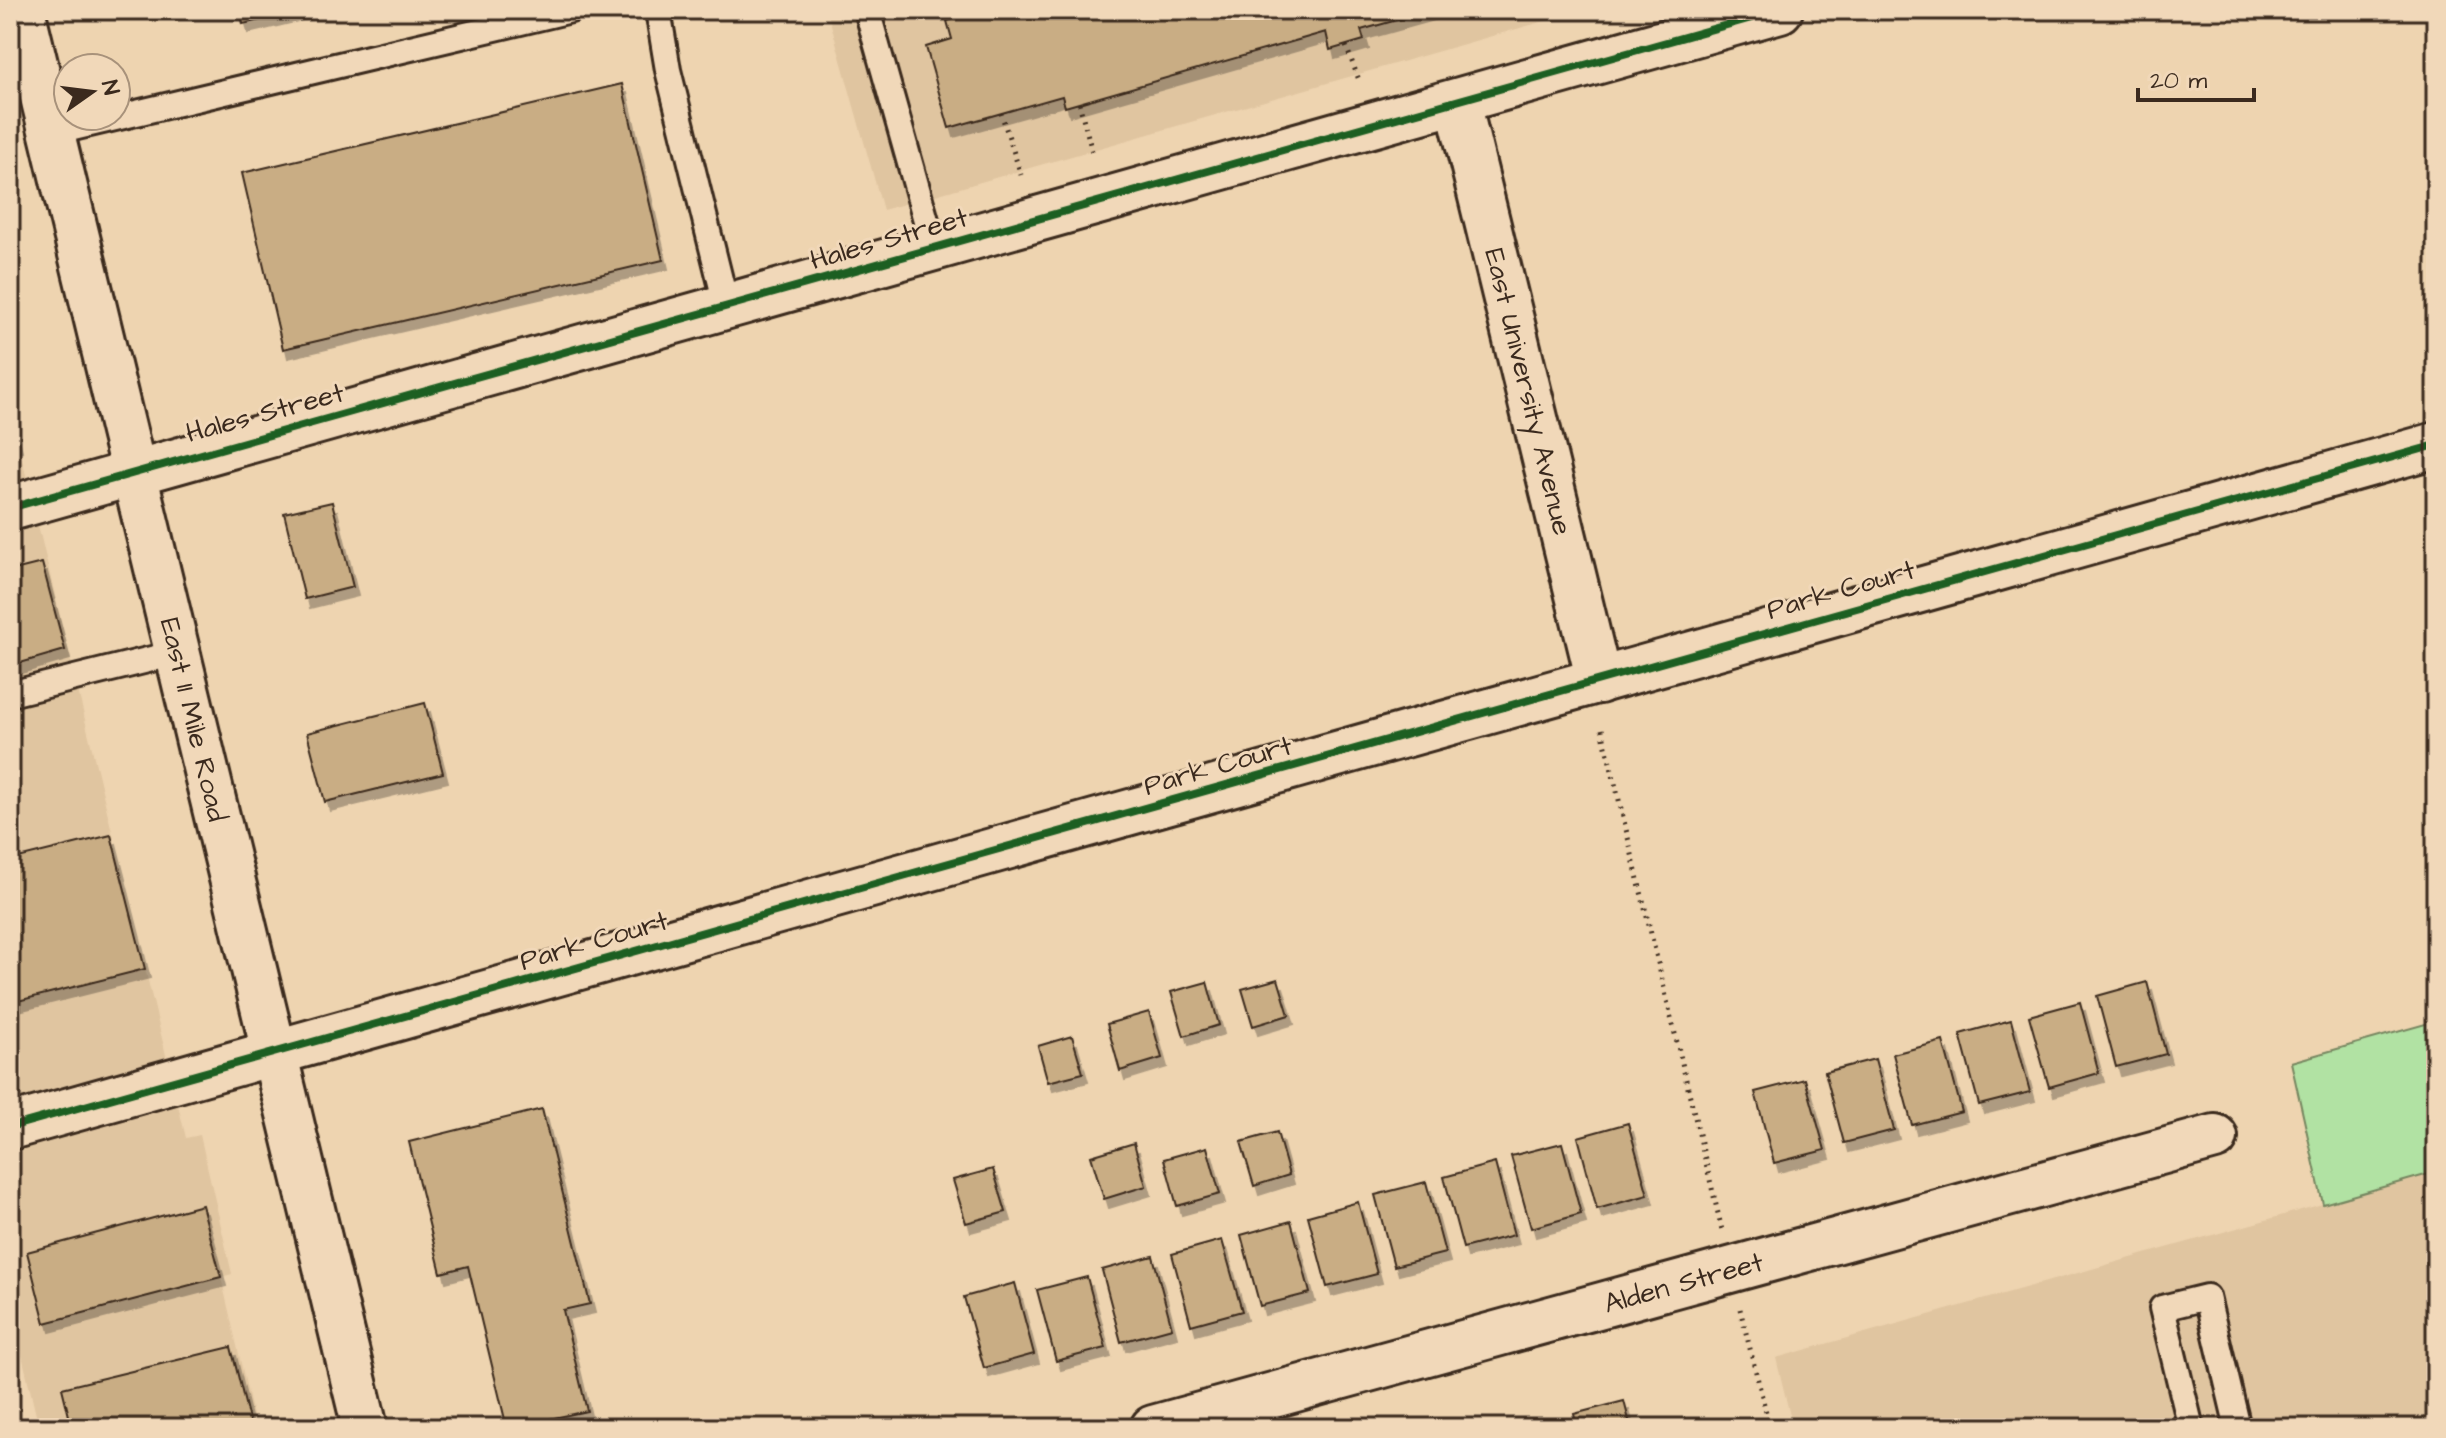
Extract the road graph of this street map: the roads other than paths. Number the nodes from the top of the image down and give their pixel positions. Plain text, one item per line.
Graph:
1 (22, 10) edge
2 (571, 10) edge
3 (658, 10) edge
4 (1780, 10) edge
5 (876, 12) edge
6 (1713, 19) edge
7 (1458, 102) junction
8 (52, 133) junction
9 (934, 249) junction
10 (727, 308) junction
11 (2436, 445) edge
12 (132, 472) junction
13 (10, 508) edge
14 (176, 653) junction
15 (1599, 681) junction
16 (10, 694) edge
17 (273, 1054) junction
18 (10, 1127) edge
19 (2215, 1137) dead end
20 (365, 1428) edge
21 (1153, 1428) edge
22 (2191, 1428) edge
23 (2238, 1428) edge

1 - 8 street, East 11 Mile Road
2 - 8 lane
3 - 10 lane
4 - 6 street, Hales Street
5 - 9 lane
6 - 7 street, Hales Street
7 - 9 street, Hales Street
7 - 15 street, East University Avenue
8 - 12 street, East 11 Mile Road
9 - 10 street, Hales Street
10 - 12 street, Hales Street
11 - 15 street, Park Court
12 - 13 street, Hales Street
12 - 14 street, East 11 Mile Road
14 - 16 lane
14 - 17 street, East 11 Mile Road
15 - 17 street, Park Court
17 - 18 street, Park Court
17 - 20 street, East 11 Mile Road
19 - 21 street, Alden Street
22 - 23 lane

